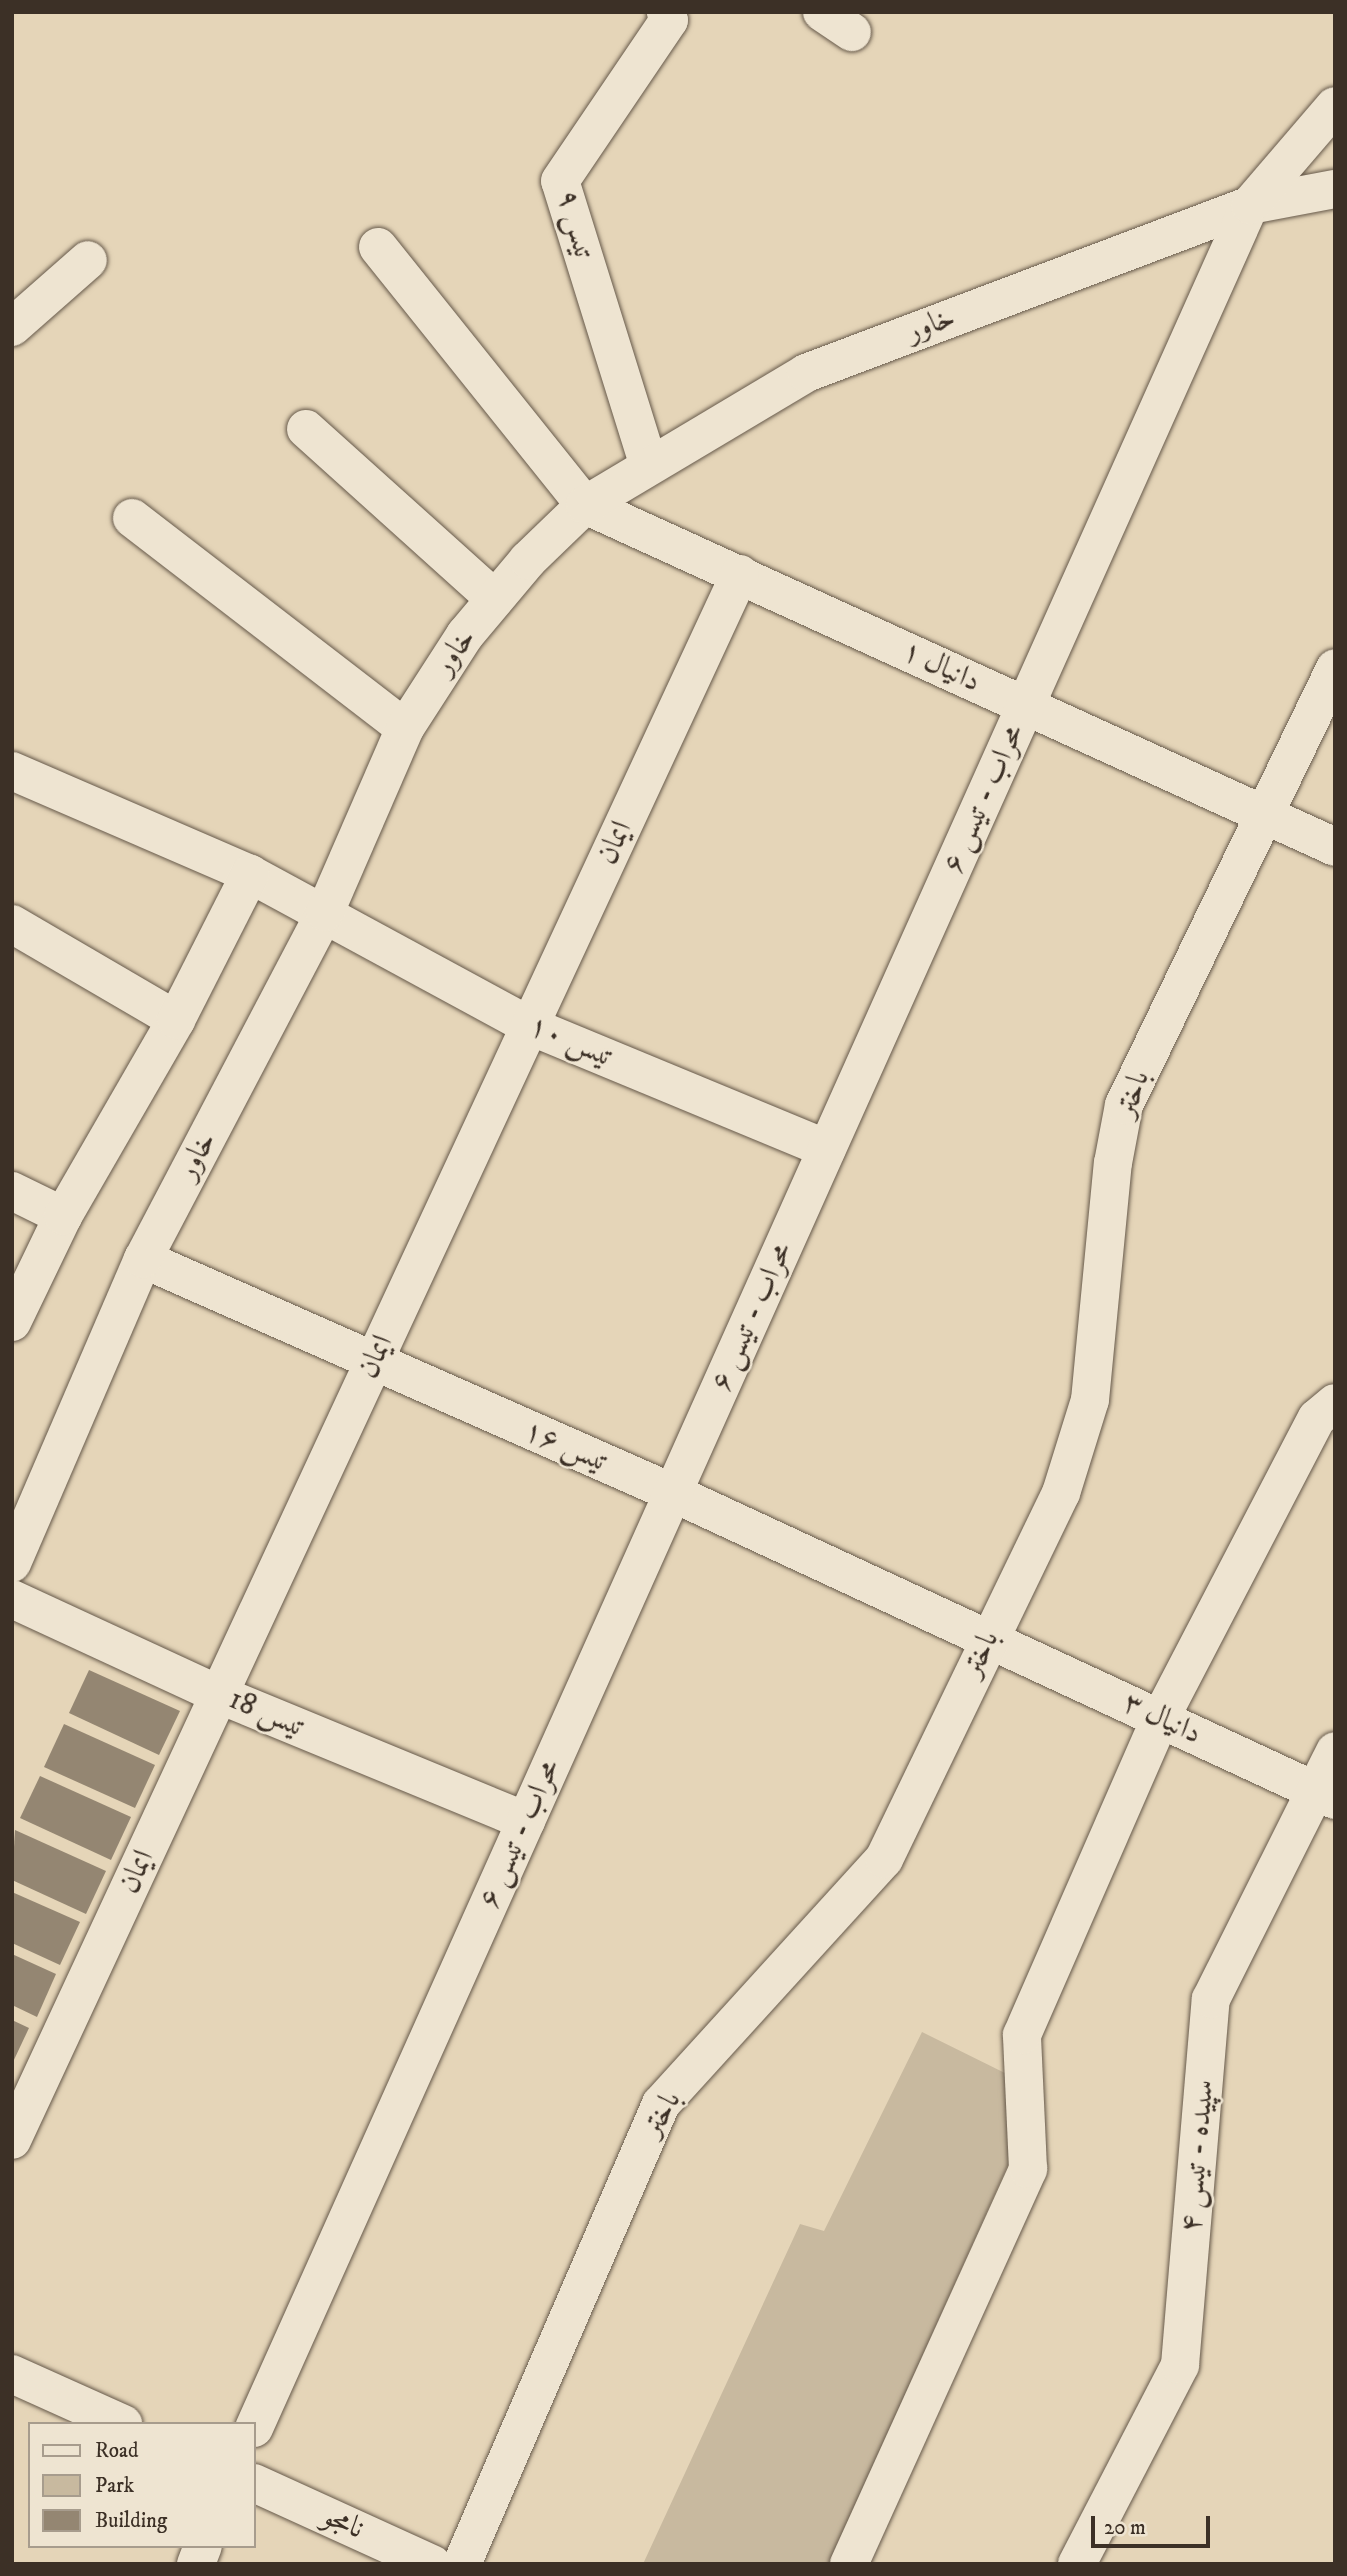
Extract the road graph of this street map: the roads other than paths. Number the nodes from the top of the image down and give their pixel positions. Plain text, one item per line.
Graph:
1 (673, 15) edge
2 (1335, 106) edge
3 (1335, 189) edge
4 (1250, 205) junction
5 (378, 247) dead end
6 (88, 260) dead end
7 (12, 327) edge
8 (306, 429) dead end
9 (648, 463) junction
10 (585, 505) junction
11 (132, 518) dead end
12 (740, 574) junction
13 (495, 599) junction
14 (1335, 668) edge
15 (1026, 705) junction
16 (405, 728) junction
17 (12, 771) edge
18 (1266, 815) junction
19 (1335, 847) edge
20 (250, 874) junction
21 (325, 912) junction
22 (12, 924) edge
23 (176, 1020) junction
24 (530, 1026) junction
25 (827, 1149) junction
26 (12, 1191) edge
27 (63, 1216) junction
28 (143, 1259) junction
29 (12, 1322) edge
30 (373, 1364) junction
31 (1335, 1403) edge
32 (673, 1493) junction
33 (12, 1563) edge
34 (12, 1599) edge
35 (989, 1637) junction
36 (220, 1695) junction
37 (1160, 1718) junction
38 (1335, 1751) edge
39 (1325, 1795) edge
40 (526, 1821) junction
41 (12, 2140) edge
42 (12, 2374) edge
43 (119, 2422) edge
44 (256, 2424) edge
45 (256, 2484) edge
46 (432, 2564) edge
47 (462, 2564) edge
48 (849, 2564) edge
49 (1077, 2564) edge

1 - 9 street, تیس ۹
2 - 4 street
3 - 4 street, خاور
4 - 9 street, خاور
4 - 15 street, محراب - تیس ۶
5 - 10 street
6 - 7 street
8 - 13 street
9 - 10 street, خاور
10 - 12 street, دانیال ۱
10 - 13 street, خاور
11 - 16 street
12 - 15 street, دانیال ۱
12 - 24 street, ایمان
13 - 16 street, خاور
14 - 18 street, باختر
15 - 18 street, دانیال ۱
15 - 25 street, محراب - تیس ۶
16 - 21 street, خاور
17 - 20 street, تیس ۱۰
18 - 19 street, دانیال ۱
18 - 35 street, باختر
20 - 21 street, تیس ۱۰
20 - 23 street
21 - 24 street, تیس ۱۰
21 - 28 street, خاور
22 - 23 street
23 - 27 street
24 - 25 street, تیس ۱۰
24 - 30 street, ایمان
25 - 32 street, محراب - تیس ۶
26 - 27 street
27 - 29 street
28 - 30 street, تیس ۱۶
28 - 33 street, خاور
30 - 32 street, تیس ۱۶
30 - 36 street, ایمان
31 - 37 street
32 - 35 street, تیس ۱۶
32 - 40 street, محراب - تیس ۶
34 - 36 street, تیس 18
35 - 37 street, دانیال ۳
35 - 47 street, باختر
36 - 40 street, تیس 18
36 - 41 street, ایمان
37 - 39 street, دانیال ۳
37 - 48 street
38 - 39 street, سپیده - تیس ۴
39 - 49 street, سپیده - تیس ۴
40 - 44 street, محراب - تیس ۶
42 - 43 street
45 - 46 street, نامجو

